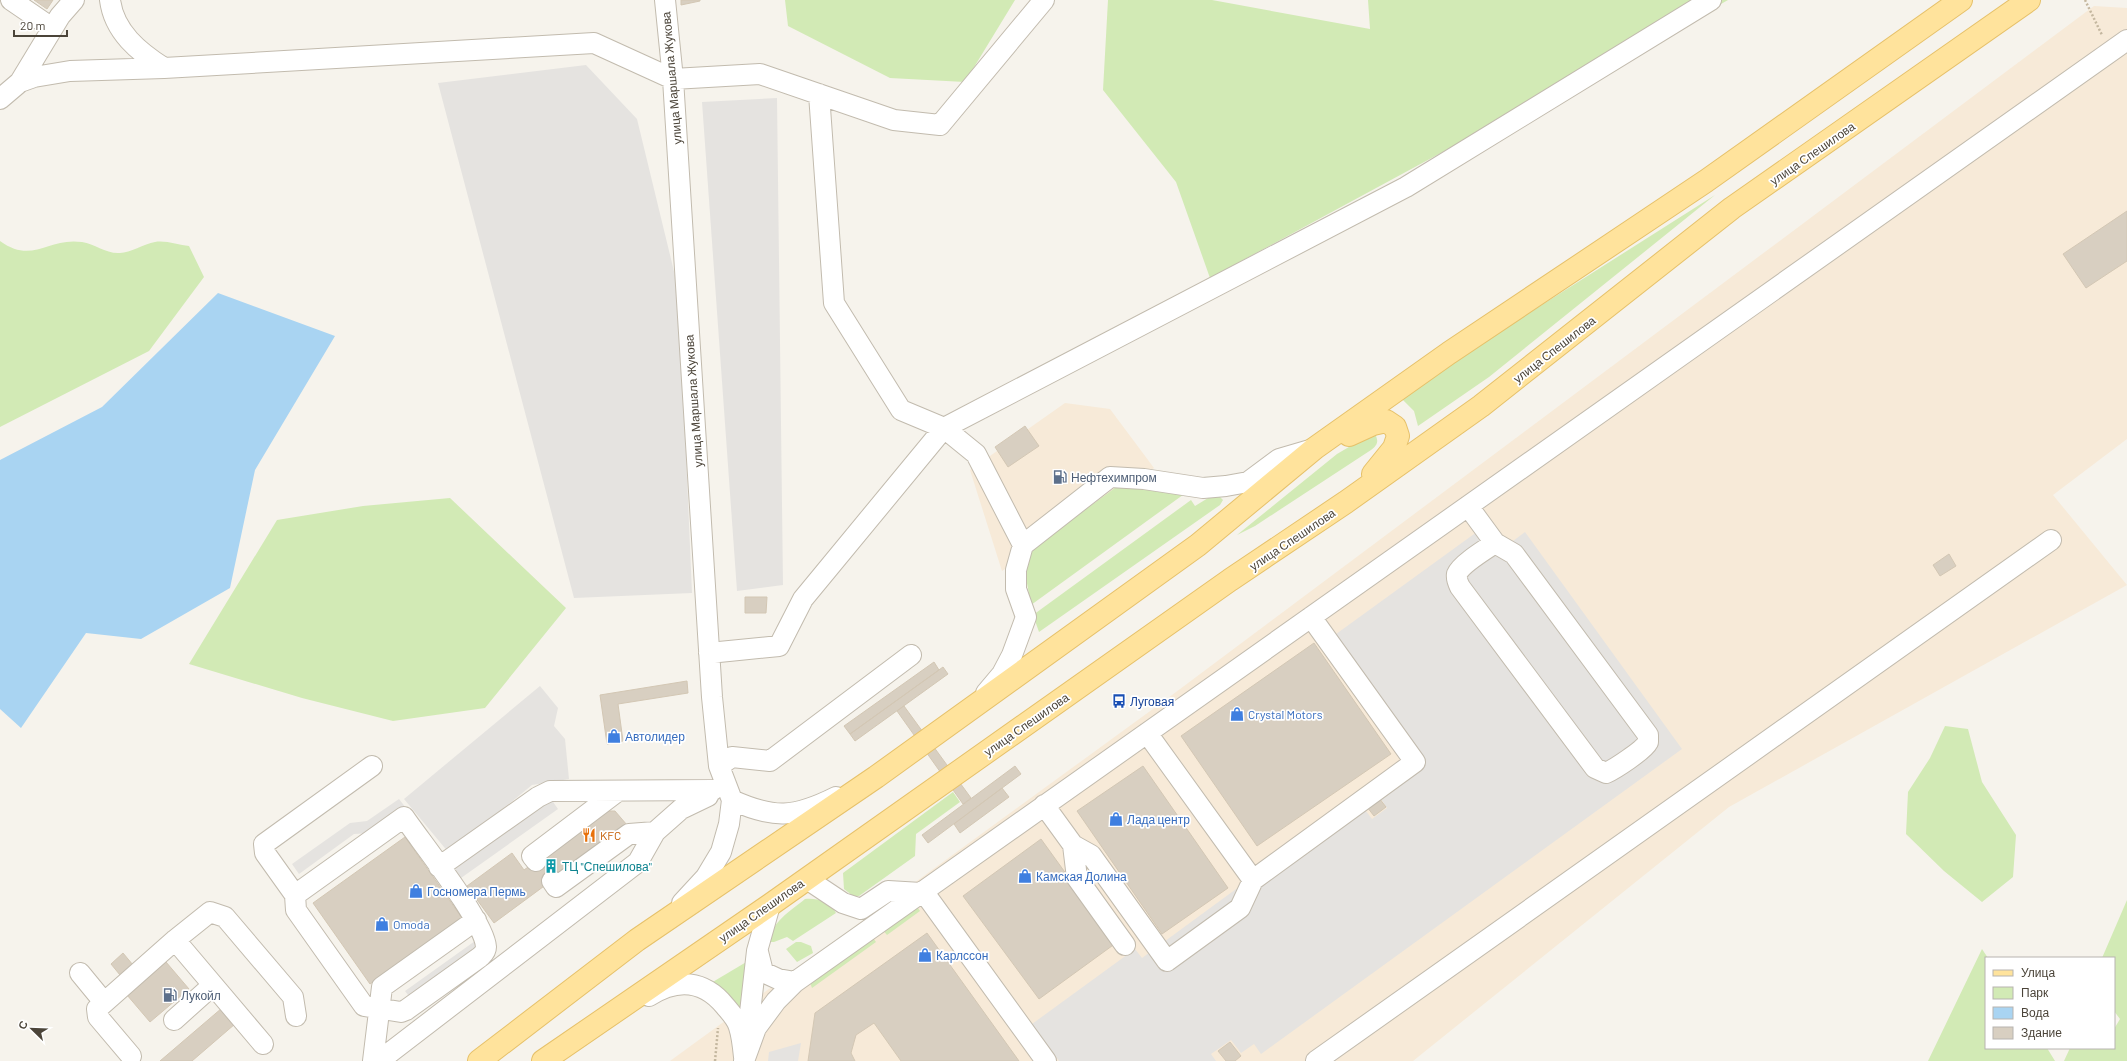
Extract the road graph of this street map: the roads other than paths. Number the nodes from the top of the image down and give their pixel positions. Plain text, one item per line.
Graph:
1 (11, 0) edge
2 (74, 0) edge
3 (110, 0) edge
4 (665, 0) edge
5 (1044, 0) edge
6 (1711, 0) edge
7 (1961, 0) edge
8 (2029, 0) edge
9 (52, 28) junction
10 (2127, 40) edge
11 (164, 68) junction
12 (673, 80) junction
13 (20, 82) junction
14 (819, 94) junction
15 (0, 99) edge
16 (944, 428) junction
17 (1315, 448) junction
18 (1346, 502) junction
19 (1468, 506) junction
20 (2051, 540) dead end
21 (1495, 542) junction
22 (1023, 545) junction
23 (1311, 617) junction
24 (710, 653) junction
25 (911, 655) dead end
26 (976, 704) junction
27 (1146, 733) junction
28 (372, 766) dead end
29 (719, 766) junction
30 (876, 777) junction
31 (618, 791) junction
32 (730, 795) junction
33 (708, 796) dead end
34 (1044, 805) junction
35 (655, 832) junction
36 (1073, 845) junction
37 (536, 861) dead end
38 (439, 867) junction
39 (806, 879) junction
40 (1252, 880) junction
41 (552, 881) dead end
42 (922, 892) junction
43 (295, 895) junction
44 (770, 905) junction
45 (476, 920) junction
46 (175, 940) junction
47 (637, 940) junction
48 (1125, 945) dead end
49 (757, 951) junction
50 (80, 974) dead end
51 (795, 982) junction
52 (213, 986) junction
53 (103, 1001) junction
54 (379, 1008) junction
55 (296, 1016) dead end
56 (174, 1020) dead end
57 (597, 1022) junction
58 (263, 1044) dead end
59 (131, 1056) dead end
60 (373, 1061) edge
61 (379, 1061) edge
62 (479, 1061) edge
63 (542, 1061) edge
64 (562, 1061) edge
65 (744, 1061) edge
66 (1046, 1061) edge
67 (1316, 1061) edge

1 - 9 street
2 - 9 street
3 - 11 street
4 - 12 street, улица Маршала Жукова
5 - 14 street
6 - 16 street
7 - 17 main road
8 - 18 main road, улица Спешилова
9 - 13 street
10 - 19 street
11 - 12 street
11 - 13 street
12 - 14 street
12 - 24 street, улица Маршала Жукова
13 - 15 street
14 - 16 street
16 - 22 street
16 - 24 street
17 - 18 main road
17 - 22 street
17 - 26 main road
18 - 39 main road, улица Спешилова
19 - 21 street
19 - 23 street
20 - 67 street
21 - 21 street
22 - 26 street
23 - 27 street
23 - 40 street
24 - 29 street, улица Маршала Жукова
25 - 29 street
26 - 30 main road
27 - 34 street
27 - 40 street
28 - 43 street
29 - 32 street, улица Маршала Жукова
30 - 32 street
30 - 47 main road
31 - 32 street
31 - 37 street
31 - 38 street
32 - 47 street
33 - 35 street
34 - 36 street
34 - 42 street
35 - 41 street
35 - 61 street
36 - 40 street
36 - 48 street
38 - 43 street
38 - 45 street
39 - 42 street
39 - 44 main road, улица Спешилова
42 - 51 street
42 - 66 street
43 - 54 street
44 - 49 street
44 - 57 main road, улица Спешилова
45 - 54 street
45 - 54 street
46 - 52 street
46 - 53 street
46 - 55 street
47 - 62 main road
49 - 51 street
49 - 65 street
50 - 53 street
51 - 65 street
52 - 56 street
52 - 58 street
53 - 59 street
54 - 60 street
57 - 63 main road, улица Спешилова
57 - 64 street
57 - 65 street

